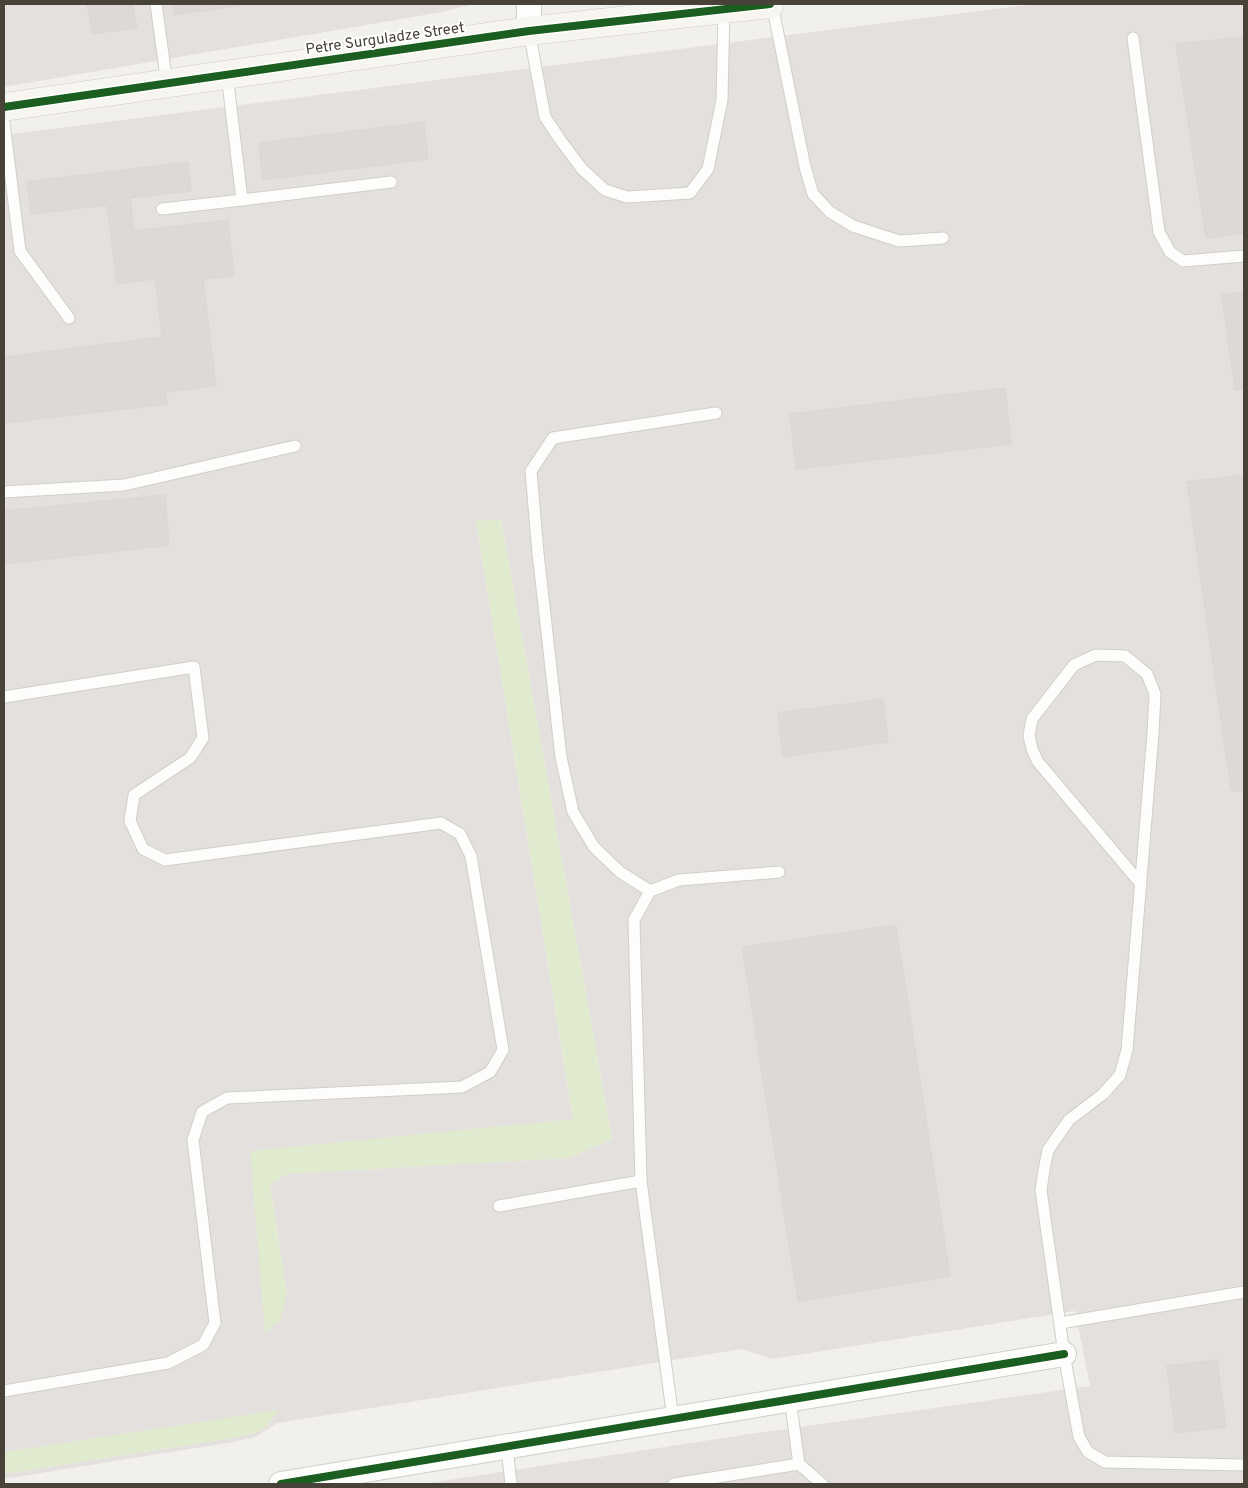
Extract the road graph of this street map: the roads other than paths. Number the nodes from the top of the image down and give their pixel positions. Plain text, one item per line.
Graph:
1 (156, 4) edge
2 (529, 4) edge
3 (771, 4) edge
4 (724, 9) junction
5 (529, 31) junction
6 (1133, 38) dead end
7 (227, 75) junction
8 (167, 84) junction
9 (4, 107) edge
10 (4, 123) edge
11 (391, 182) dead end
12 (242, 200) junction
13 (162, 209) dead end
14 (943, 238) dead end
15 (1244, 256) edge
16 (69, 318) dead end
17 (716, 412) dead end
18 (295, 446) dead end
19 (4, 492) edge
20 (4, 696) edge
21 (779, 872) dead end
22 (1141, 884) junction
23 (650, 891) junction
24 (641, 1181) junction
25 (499, 1206) dead end
26 (1244, 1292) edge
27 (1060, 1323) junction
28 (1064, 1354) junction
29 (4, 1391) edge
30 (790, 1399) junction
31 (673, 1419) junction
32 (507, 1446) junction
33 (799, 1464) junction
34 (1244, 1465) edge
35 (281, 1484) edge
36 (511, 1484) edge
37 (674, 1484) edge
38 (822, 1484) edge

1 - 8 lane
2 - 5 street
3 - 4 street, Petre Surguladze Street
3 - 14 lane
4 - 5 street, Petre Surguladze Street
4 - 5 lane
5 - 7 street, Petre Surguladze Street
6 - 15 lane
7 - 8 street, Petre Surguladze Street
7 - 12 lane
8 - 9 street, Petre Surguladze Street
10 - 16 lane
11 - 12 lane
12 - 13 lane
17 - 23 lane
18 - 19 lane
20 - 29 lane
21 - 23 lane
22 - 22 lane
22 - 27 lane
23 - 24 lane
24 - 25 lane
24 - 31 lane
26 - 27 lane
27 - 28 lane
28 - 30 street
28 - 34 lane
30 - 31 street
30 - 33 lane
31 - 32 street
32 - 35 street
32 - 36 lane
33 - 37 lane
33 - 38 lane

